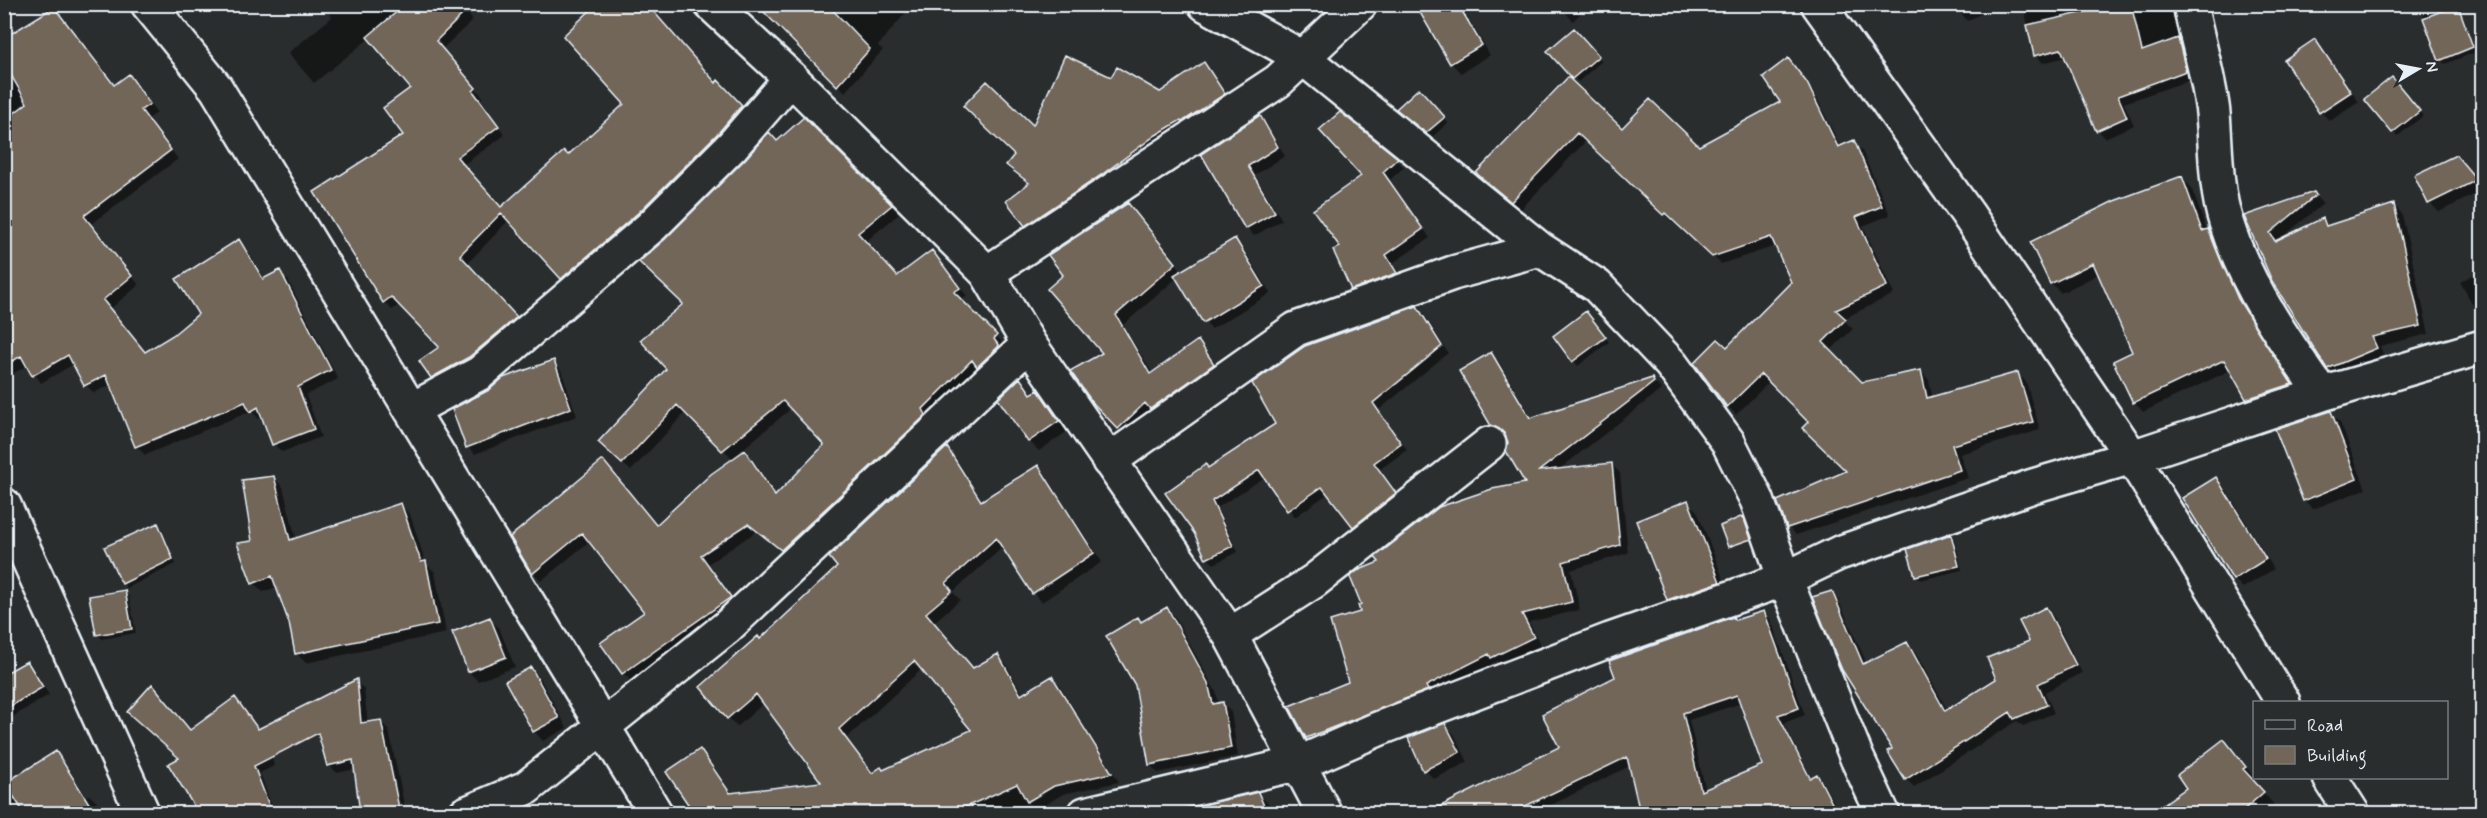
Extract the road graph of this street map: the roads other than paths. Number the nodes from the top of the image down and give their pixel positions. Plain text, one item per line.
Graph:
1 (148, 4) edge
2 (711, 4) edge
3 (1205, 4) edge
4 (1360, 4) edge
5 (1818, 4) edge
6 (2190, 4) edge
7 (1304, 57) junction
8 (791, 78) junction
9 (1540, 249) junction
10 (987, 273) junction
11 (1029, 344) junction
12 (2482, 347) edge
13 (2322, 394) junction
14 (411, 410) junction
15 (1489, 444) dead end
16 (2132, 457) junction
17 (1109, 461) junction
18 (4, 505) edge
19 (1785, 579) junction
20 (1230, 635) junction
21 (2282, 701) edge
22 (603, 726) junction
23 (1300, 763) junction
24 (2331, 779) edge
25 (143, 813) edge
26 (465, 813) edge
27 (656, 813) edge
28 (1085, 813) edge
29 (1325, 813) edge
30 (1883, 813) edge
31 (2353, 813) edge

1 - 14 street
2 - 8 street
3 - 7 street
4 - 7 street
5 - 16 street
6 - 13 street
7 - 9 street
7 - 10 street
8 - 10 street
8 - 14 street
9 - 17 street
9 - 19 street
10 - 11 street
11 - 17 street
11 - 22 street
12 - 13 street
13 - 16 street
14 - 22 street
15 - 20 street
16 - 19 street
16 - 21 street
17 - 20 street
18 - 25 street
19 - 23 street
19 - 30 street
20 - 23 street
22 - 26 street
22 - 27 street
23 - 28 street
23 - 29 street
24 - 31 street

